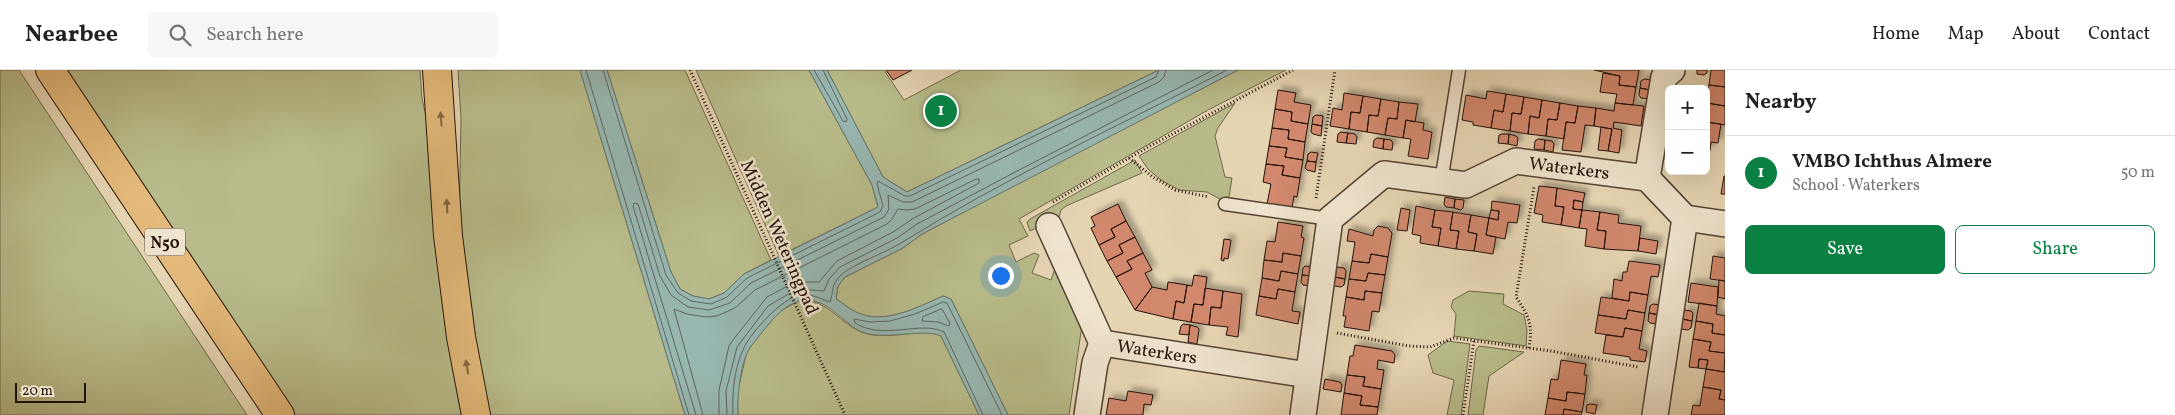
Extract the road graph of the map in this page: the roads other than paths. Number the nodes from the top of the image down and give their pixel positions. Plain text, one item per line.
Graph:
1 (32, 70) edge
2 (50, 70) edge
3 (437, 70) edge
4 (1459, 70) edge
5 (1672, 70) edge
6 (1647, 178) junction
7 (1441, 182) junction
8 (1225, 204) road end
9 (1048, 216) road end
10 (1321, 218) junction
11 (1685, 218) junction
12 (1725, 224) edge
13 (1102, 343) junction
14 (1308, 375) junction
15 (262, 415) edge
16 (280, 415) edge
17 (476, 415) edge
18 (1087, 415) edge
19 (1303, 415) edge
20 (1655, 415) edge

1 - 15 highway, N50
2 - 16 highway, N50
17 -> 3 highway
4 - 7 lane
5 - 6 street
6 - 7 street, Waterkers
6 - 11 street
7 - 10 street, Waterkers
8 - 10 lane
9 - 13 street, Waterkers
10 - 14 street
11 - 12 street
11 - 20 street
13 - 14 street, Waterkers
13 - 18 street
14 - 19 street

